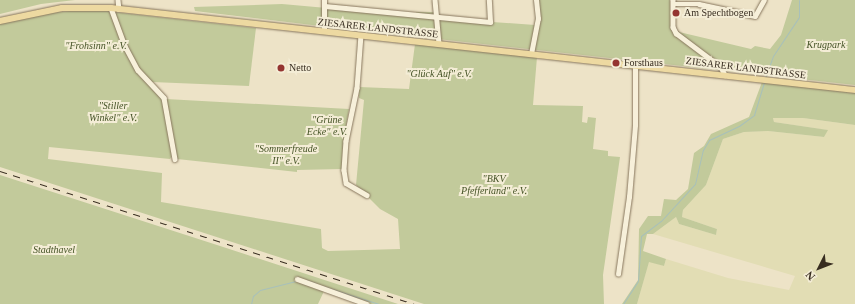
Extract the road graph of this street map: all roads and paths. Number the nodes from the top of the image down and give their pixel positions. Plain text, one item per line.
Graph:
1 (118, 0) edge
2 (324, 0) edge
3 (435, 0) edge
4 (489, 0) edge
5 (536, 0) edge
6 (764, 0) edge
7 (673, 2) edge
8 (325, 6) junction
9 (111, 8) junction
10 (119, 9) junction
11 (438, 18) junction
12 (0, 21) edge
13 (324, 31) junction
14 (361, 35) junction
15 (439, 44) junction
16 (531, 54) junction
17 (635, 65) junction
18 (725, 75) junction
19 (855, 90) edge
20 (175, 159) dead end
21 (367, 195) dead end
22 (618, 274) dead end
23 (296, 279) dead end
24 (367, 304) edge

1 - 10 street
2 - 8 street
3 - 11 street
4 - 11 street, ZIESARER LANDSTRASSE
5 - 16 street
6 - 7 street
7 - 18 street
8 - 11 street, ZIESARER LANDSTRASSE
8 - 13 street
9 - 10 main road, ZIESARER LANDSTRASSE
9 - 12 main road, ZIESARER LANDSTRASSE
9 - 20 street
10 - 13 main road, ZIESARER LANDSTRASSE
11 - 15 street
13 - 14 main road, ZIESARER LANDSTRASSE
14 - 15 main road, ZIESARER LANDSTRASSE
14 - 21 street
15 - 16 main road, ZIESARER LANDSTRASSE
16 - 17 main road, ZIESARER LANDSTRASSE
17 - 18 main road, ZIESARER LANDSTRASSE
17 - 22 street
18 - 19 main road, ZIESARER LANDSTRASSE
23 - 24 street

